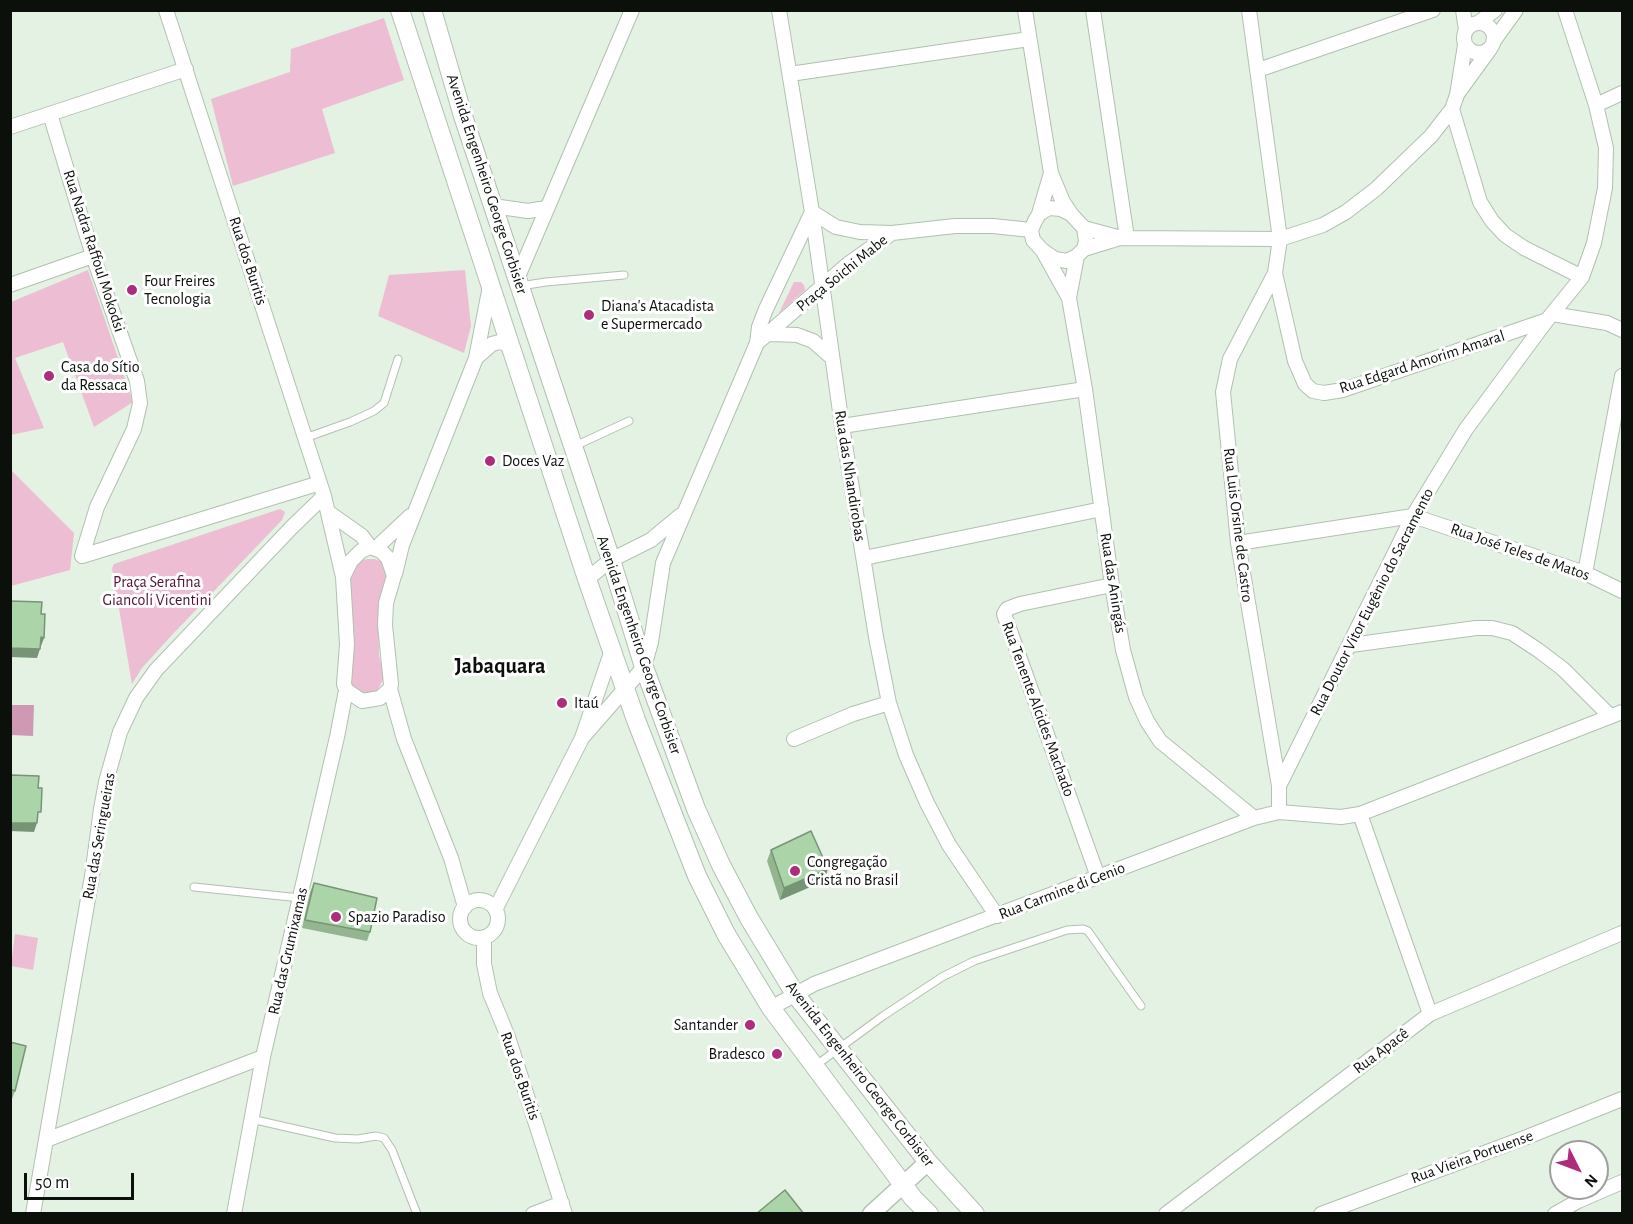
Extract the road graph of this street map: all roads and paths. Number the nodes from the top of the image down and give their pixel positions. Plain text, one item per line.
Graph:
1 (166, 10) edge
2 (400, 10) edge
3 (435, 10) edge
4 (632, 10) edge
5 (779, 10) edge
6 (1025, 10) edge
7 (1093, 10) edge
8 (1249, 10) edge
9 (1433, 10) edge
10 (1463, 10) edge
11 (1495, 10) edge
12 (1516, 10) edge
13 (1565, 10) edge
14 (1471, 26) edge
15 (1029, 39) junction
16 (1492, 45) junction
17 (186, 69) junction
18 (1258, 70) junction
19 (790, 74) junction
20 (1623, 93) edge
21 (1457, 95) junction
22 (1596, 105) junction
23 (1452, 109) junction
24 (50, 114) junction
25 (10, 127) edge
26 (1051, 173) junction
27 (493, 206) junction
28 (546, 208) junction
29 (812, 212) junction
30 (1039, 214) junction
31 (1071, 214) junction
32 (1084, 228) junction
33 (1031, 230) junction
34 (892, 233) junction
35 (1124, 238) junction
36 (1280, 239) junction
37 (1042, 250) junction
38 (1081, 252) junction
39 (93, 256) junction
40 (1275, 273) junction
41 (624, 275) dead end
42 (1582, 277) junction
43 (518, 282) junction
44 (490, 283) junction
45 (10, 285) edge
46 (821, 288) junction
47 (1069, 298) junction
48 (1549, 317) junction
49 (1623, 330) edge
50 (769, 334) junction
51 (757, 343) junction
52 (510, 344) junction
53 (831, 356) junction
54 (476, 358) junction
55 (398, 359) dead end
56 (1623, 376) edge
57 (1085, 389) junction
58 (629, 421) dead end
59 (842, 426) junction
60 (305, 438) junction
61 (573, 447) junction
62 (320, 483) junction
63 (324, 496) junction
64 (417, 507) junction
65 (1102, 509) junction
66 (328, 512) junction
67 (684, 512) junction
68 (1413, 516) junction
69 (1238, 543) junction
70 (645, 544) junction
71 (373, 547) junction
72 (864, 558) junction
73 (611, 560) junction
74 (663, 563) junction
75 (1585, 573) junction
76 (394, 576) junction
77 (343, 578) junction
78 (587, 579) junction
79 (1112, 585) junction
80 (1623, 591) edge
81 (1350, 645) junction
82 (612, 650) junction
83 (644, 667) junction
84 (626, 688) junction
85 (346, 690) junction
86 (385, 694) junction
87 (889, 703) junction
88 (1616, 714) edge
89 (582, 738) junction
90 (794, 739) dead end
91 (1279, 786) junction
92 (1279, 812) junction
93 (1360, 814) junction
94 (1254, 818) junction
95 (451, 858) junction
96 (1098, 877) junction
97 (194, 887) dead end
98 (300, 898) junction
99 (478, 900) junction
100 (465, 907) junction
101 (496, 909) junction
102 (997, 916) junction
103 (1623, 933) edge
104 (484, 937) junction
105 (795, 994) junction
106 (1141, 1006) dead end
107 (771, 1008) junction
108 (1430, 1014) junction
109 (838, 1050) junction
110 (263, 1057) junction
111 (815, 1066) junction
112 (1623, 1099) edge
113 (251, 1119) junction
114 (45, 1140) junction
115 (928, 1162) junction
116 (1623, 1182) edge
117 (904, 1185) junction
118 (564, 1208) edge
119 (33, 1214) edge
120 (234, 1214) edge
121 (417, 1214) edge
122 (533, 1214) edge
123 (871, 1214) edge
124 (929, 1214) edge
125 (975, 1214) edge
126 (1166, 1214) edge
127 (1321, 1214) edge
128 (1555, 1214) edge

1 - 17 street, Rua dos Buritis
2 - 44 main road, Avenida Engenheiro George Corbisier
3 - 27 main road, Avenida Engenheiro George Corbisier
4 - 28 street
5 - 19 street, Rua das Nhandirobas
6 - 15 street
7 - 35 street
8 - 18 street
9 - 18 street
10 - 14 street
11 - 14 street
12 - 16 street
13 - 22 street, Rua Doutor Vitor Eugênio do Sacramento
14 - 16 street
14 - 16 street
14 - 21 street
15 - 19 street
15 - 26 street
16 - 21 street
17 - 24 street
17 - 60 street, Rua dos Buritis
18 - 36 street
19 - 29 street, Rua das Nhandirobas
20 - 22 street
21 - 23 street
22 - 42 street, Rua Doutor Vitor Eugênio do Sacramento
23 - 36 street
23 - 42 street
24 - 25 street
24 - 39 street, Rua Nadra Raffoul Mokodsi
26 - 30 street
26 - 31 street
27 - 28 street
27 - 43 main road, Avenida Engenheiro George Corbisier
28 - 43 street
29 - 34 street, Praça Soichi Mabe
29 - 46 street, Rua das Nhandirobas
29 - 51 street, Praça Soichi Mabe
30 - 31 street
30 - 33 street
31 - 32 street
32 - 35 street
32 - 38 street
33 - 34 street
33 - 37 street
34 - 46 street, Praça Soichi Mabe
35 - 36 street
35 - 38 street
36 - 40 street
37 - 38 street
37 - 47 street, Rua das Aningás
38 - 47 street, Rua das Aningás
39 - 45 street
39 - 62 street, Rua Nadra Raffoul Mokodsi
40 - 48 street, Rua Edgard Amorim Amaral
40 - 69 street, Rua Luis Orsine de Castro
41 - 43 lane
42 - 48 street, Rua Doutor Vitor Eugênio do Sacramento
43 - 61 main road, Avenida Engenheiro George Corbisier
44 - 52 main road, Avenida Engenheiro George Corbisier
44 - 54 street
46 - 50 street, Praça Soichi Mabe
46 - 53 street, Rua das Nhandirobas
47 - 57 street, Rua das Aningás
48 - 49 street
48 - 68 street, Rua Doutor Vitor Eugênio do Sacramento
50 - 51 street, Praça Soichi Mabe
50 - 53 street
51 - 67 street
52 - 54 street
52 - 78 main road, Avenida Engenheiro George Corbisier
53 - 59 street, Rua das Nhandirobas
54 - 64 street
55 - 60 lane
56 - 75 street
57 - 59 street
57 - 65 street, Rua das Aningás
58 - 61 lane
59 - 72 street, Rua das Nhandirobas
60 - 62 street, Rua dos Buritis
61 - 73 main road, Avenida Engenheiro George Corbisier
62 - 63 street, Rua dos Buritis
63 - 66 street, Rua dos Buritis
63 - 114 street, Rua das Seringueiras
64 - 71 street
64 - 76 street
65 - 72 street
65 - 79 street, Rua das Aningás
66 - 71 street
66 - 77 street, Rua dos Buritis
67 - 70 street
67 - 74 street
68 - 69 street, Rua José Teles de Matos
68 - 75 street, Rua José Teles de Matos
68 - 81 street, Rua Doutor Vitor Eugênio do Sacramento
69 - 91 street, Rua Luis Orsine de Castro
70 - 73 street
70 - 74 street
71 - 76 street
71 - 77 street
72 - 87 street, Rua das Nhandirobas
73 - 78 street
73 - 83 main road, Avenida Engenheiro George Corbisier
74 - 83 street
75 - 80 street, Rua José Teles de Matos
76 - 86 street
77 - 85 street, Rua das Grumixamas
78 - 82 main road, Avenida Engenheiro George Corbisier
79 - 94 street, Rua das Aningás
79 - 96 street, Rua Tenente Alcides Machado
81 - 88 street
81 - 91 street, Rua Doutor Vitor Eugênio do Sacramento
82 - 84 main road, Avenida Engenheiro George Corbisier
82 - 89 street
83 - 84 street
83 - 105 main road, Avenida Engenheiro George Corbisier
84 - 89 street
84 - 107 main road, Avenida Engenheiro George Corbisier
85 - 86 street
85 - 98 street, Rua das Grumixamas
86 - 95 street
87 - 90 street
87 - 102 street, Rua das Nhandirobas
88 - 93 street, Rua Carmine di Genio
89 - 101 street
91 - 92 street, Rua Doutor Vitor Eugênio do Sacramento
92 - 93 street, Rua Carmine di Genio
92 - 94 street, Rua Carmine di Genio
93 - 108 street
94 - 96 street, Rua Carmine di Genio
95 - 99 street
95 - 100 street
96 - 102 street, Rua Carmine di Genio
97 - 98 lane
98 - 110 street, Rua das Grumixamas
99 - 100 street
99 - 101 street
100 - 104 street
101 - 104 street
102 - 105 street, Rua Carmine di Genio
103 - 108 street, Rua Apacê
104 - 118 street, Rua dos Buritis
105 - 107 street, Rua Carmine di Genio
105 - 109 main road, Avenida Engenheiro George Corbisier
106 - 109 lane
107 - 111 main road, Avenida Engenheiro George Corbisier
108 - 126 street, Rua Apacê
109 - 111 lane
109 - 115 main road, Avenida Engenheiro George Corbisier
110 - 113 street, Rua das Grumixamas
110 - 114 street
111 - 117 main road, Avenida Engenheiro George Corbisier
112 - 127 street, Rua Vieira Portuense
113 - 120 street, Rua das Grumixamas
113 - 121 lane
114 - 119 street, Rua das Seringueiras
115 - 117 street
115 - 125 main road, Avenida Engenheiro George Corbisier
116 - 128 street
117 - 123 street
117 - 124 main road, Avenida Engenheiro George Corbisier
118 - 122 street

